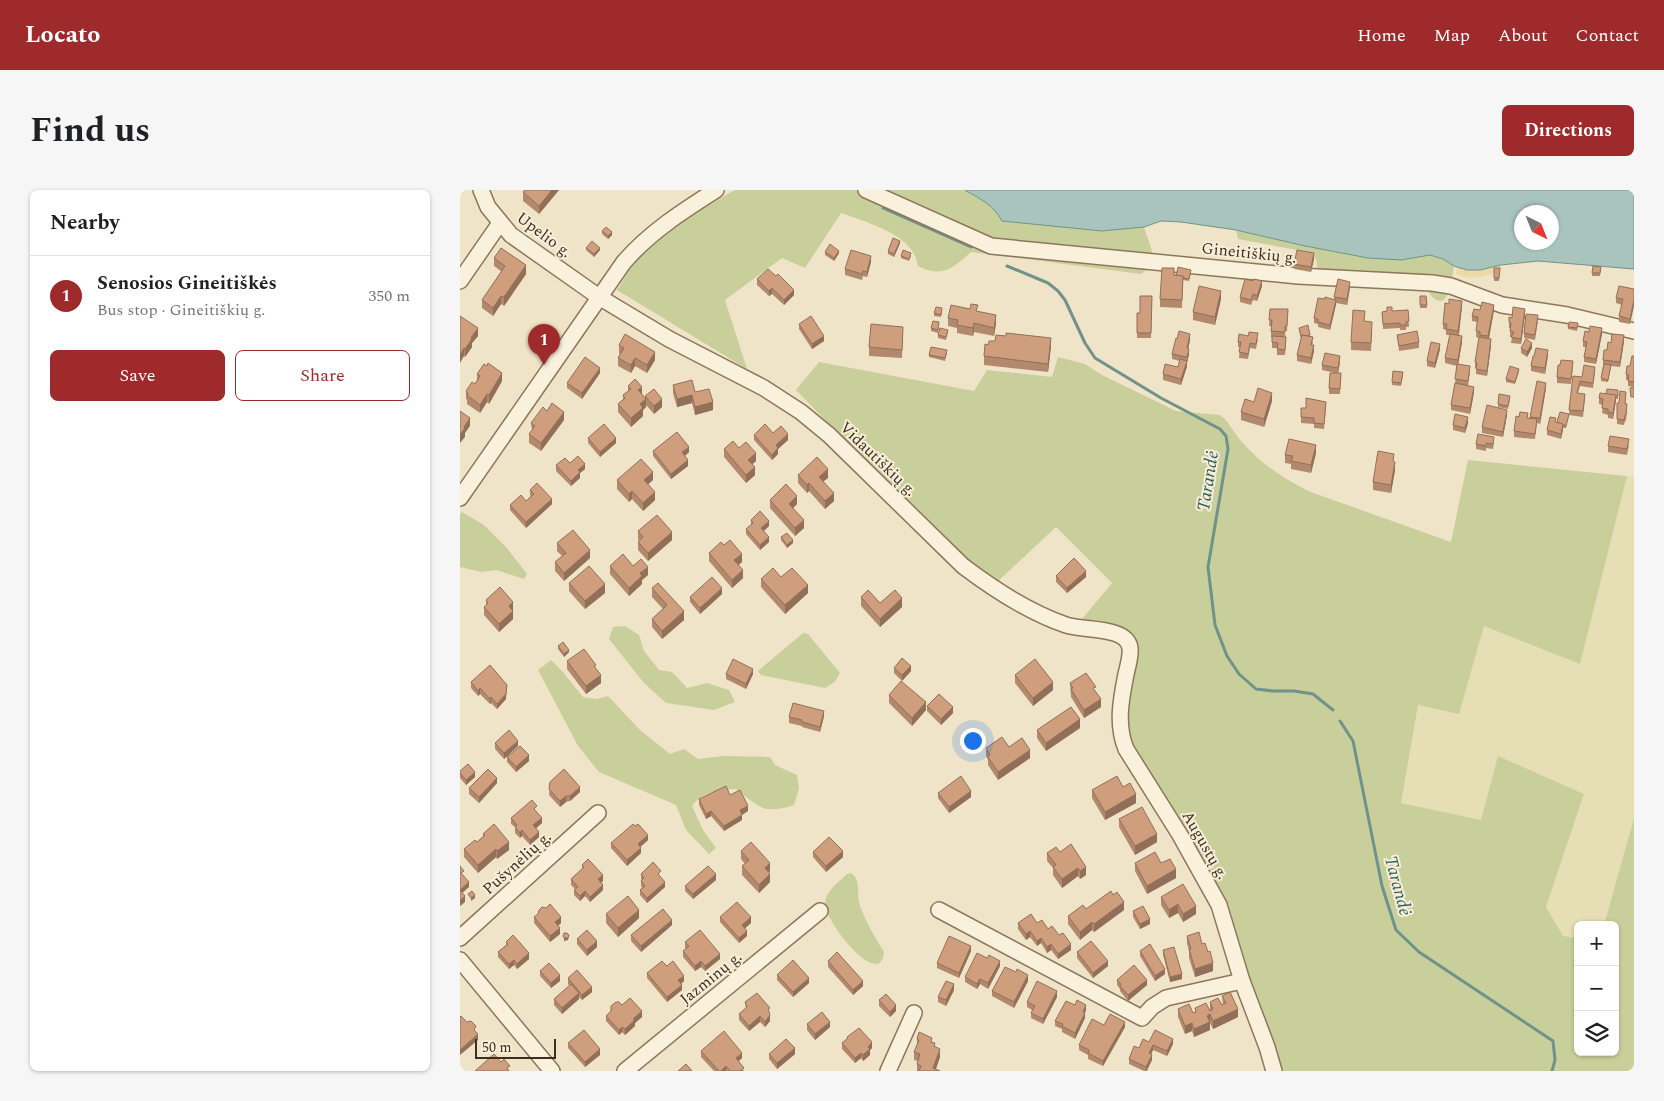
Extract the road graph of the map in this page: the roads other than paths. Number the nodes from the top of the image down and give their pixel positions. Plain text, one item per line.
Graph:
1 (481, 190) edge
2 (716, 190) edge
3 (866, 190) edge
4 (500, 223) junction
5 (460, 281) edge
6 (599, 297) junction
7 (1634, 331) edge
8 (460, 498) edge
9 (1128, 641) joint
10 (598, 813) dead end
11 (939, 910) dead end
12 (820, 911) dead end
13 (460, 938) edge
14 (460, 960) edge
15 (1242, 981) junction
16 (914, 1013) dead end
17 (552, 1071) edge
18 (625, 1071) edge
19 (888, 1071) edge
20 (1274, 1071) edge

1 - 4 street, Upelio g.
2 - 6 street
3 - 7 street, Gineitiškių g.
4 - 5 street
4 - 6 street, Upelio g.
6 - 8 street
6 - 9 street, Vidautiškių g.
9 - 15 street, Augustų g.
10 - 13 street, Pušynėlių g.
11 - 15 street
12 - 18 street, Jazminų g.
14 - 17 street
15 - 20 street, Augustų g.
16 - 19 street

